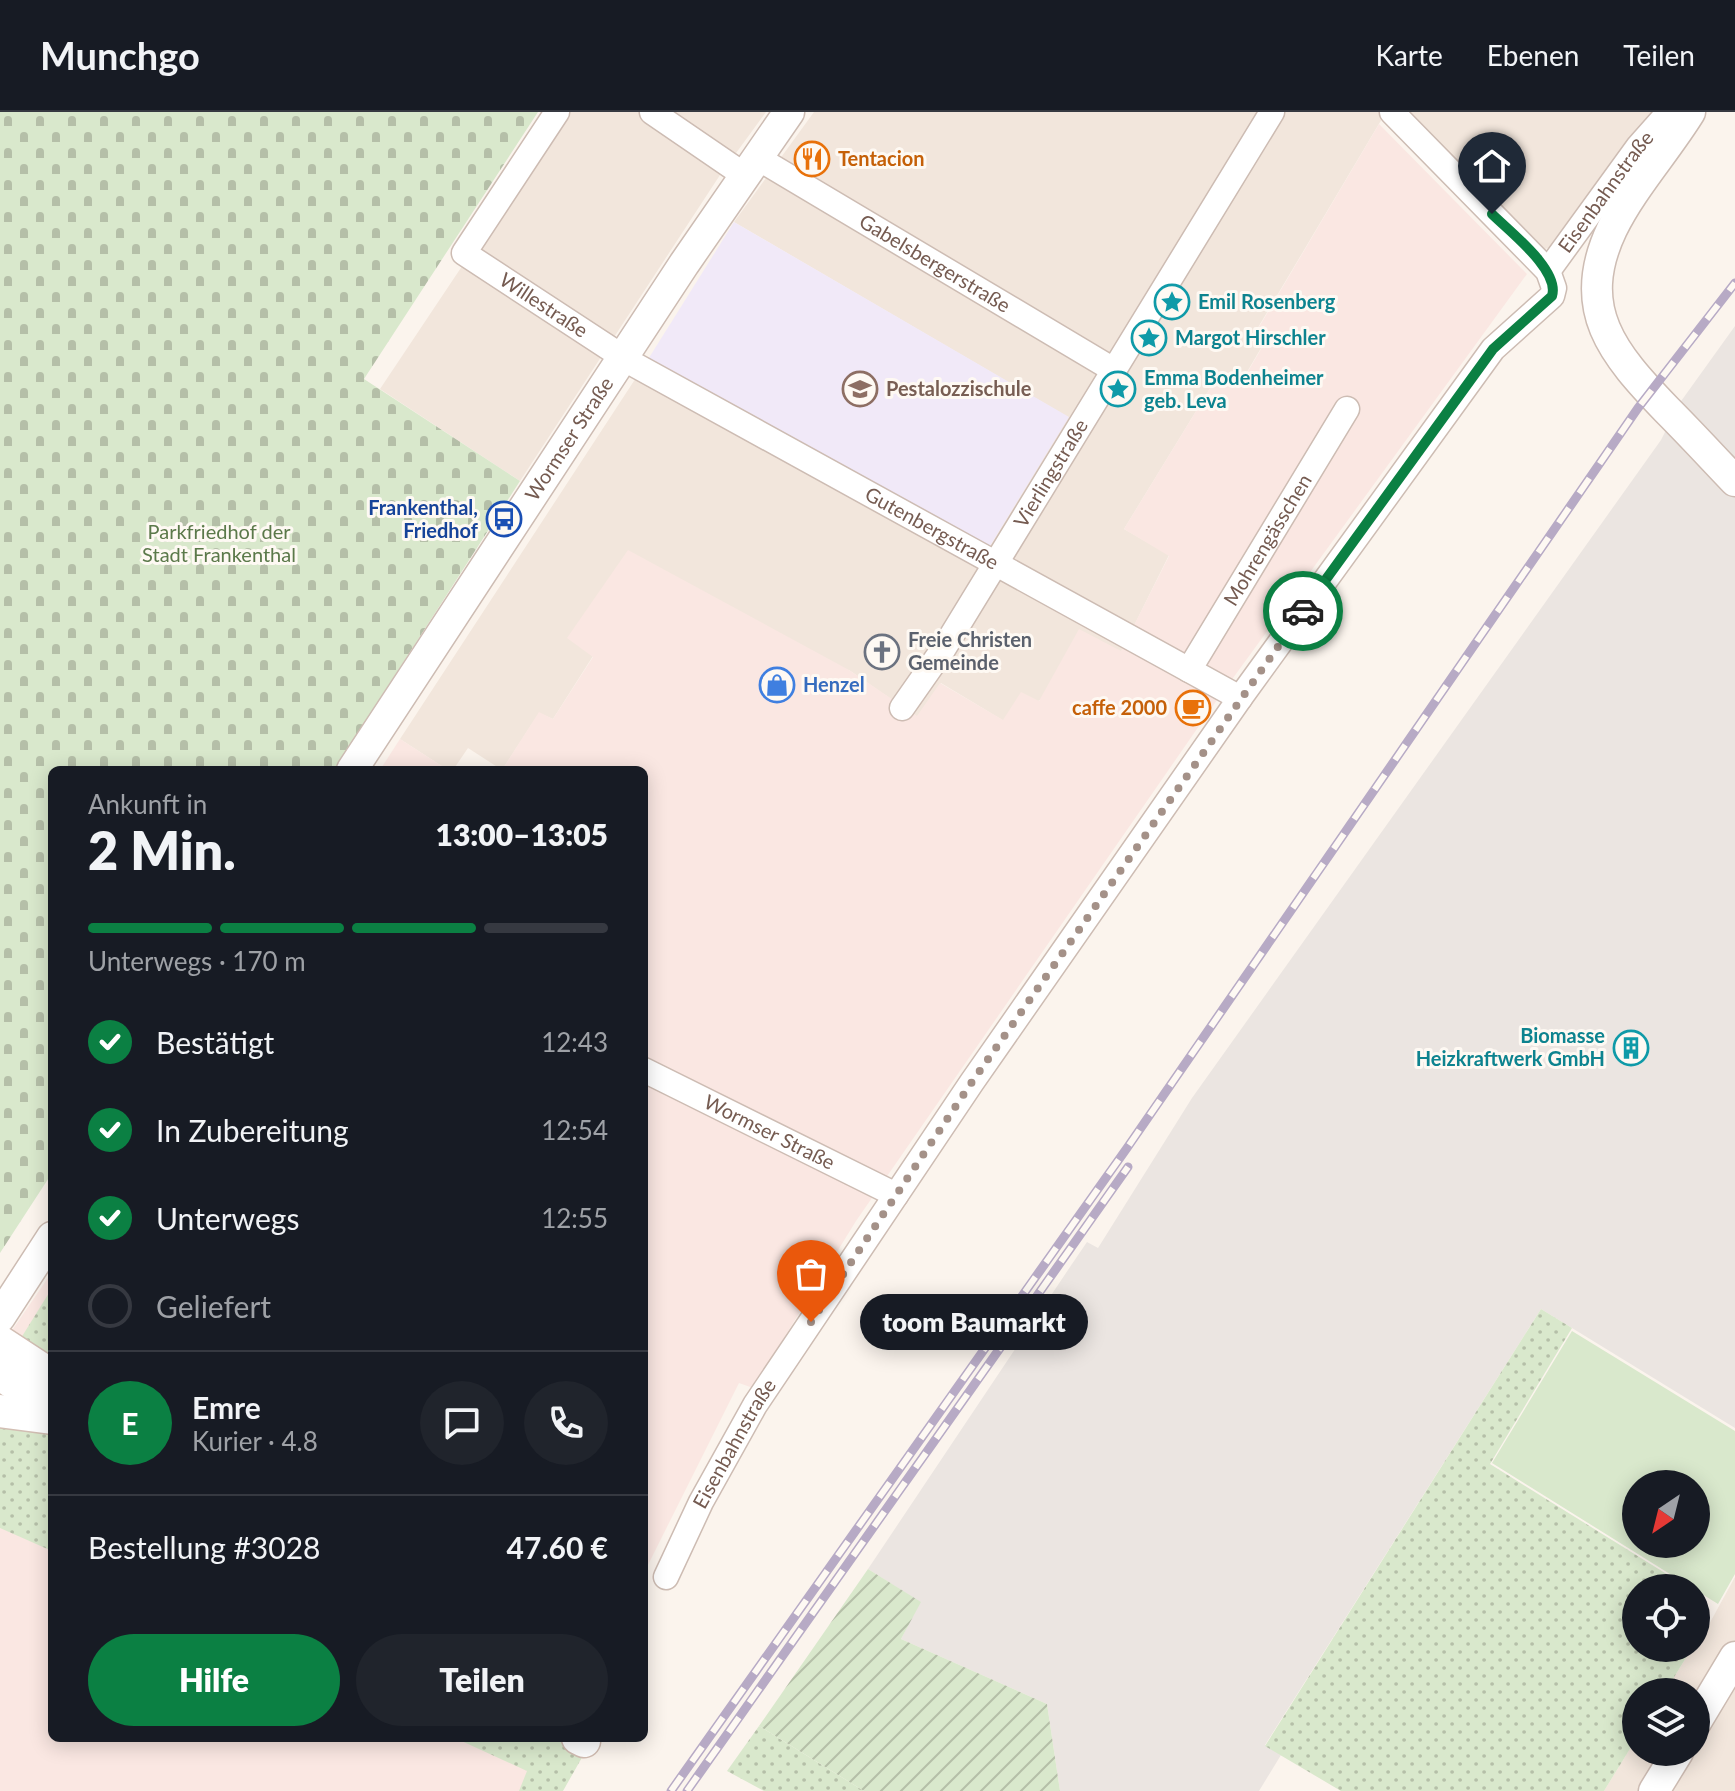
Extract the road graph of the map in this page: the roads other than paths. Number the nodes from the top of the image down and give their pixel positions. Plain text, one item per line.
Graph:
1 (557, 112) edge
2 (652, 112) edge
3 (789, 112) edge
4 (1272, 112) edge
5 (1392, 112) edge
6 (1669, 112) edge
7 (1690, 112) edge
8 (750, 166) junction
9 (1548, 271) junction
10 (622, 358) junction
11 (1112, 369) junction
12 (1347, 409) dead end
13 (1735, 481) edge
14 (995, 563) junction
15 (1189, 670) junction
16 (1240, 698) junction
17 (902, 708) dead end
18 (355, 766) edge
19 (648, 1072) edge
20 (896, 1195) junction
21 (48, 1243) edge
22 (0, 1317) edge
23 (0, 1342) edge
24 (48, 1373) edge
25 (0, 1374) edge
26 (48, 1406) edge
27 (0, 1411) edge
28 (48, 1417) edge
29 (666, 1577) dead end
30 (1735, 1657) edge
31 (1710, 1699) edge
32 (1669, 1766) edge
33 (1654, 1791) edge

1 - 10 street, Willestraße
2 - 8 street, Gabelsbergerstraße
3 - 8 street, Wormser Straße
4 - 11 street, Vierlingstraße
5 - 9 street
6 - 9 street, Eisenbahnstraße
7 - 13 street, Eisenbahnstraße
8 - 10 street, Wormser Straße
8 - 11 street, Gabelsbergerstraße
9 - 16 street, Eisenbahnstraße
10 - 14 street, Gutenbergstraße
10 - 18 street, Wormser Straße
11 - 14 street, Vierlingstraße
12 - 15 street, Mohrengässchen
14 - 15 street, Gutenbergstraße
14 - 17 street, Vierlingstraße
15 - 16 street, Gutenbergstraße
16 - 20 street, Eisenbahnstraße
19 - 20 street, Wormser Straße
20 - 29 street, Eisenbahnstraße
21 - 22 street
23 - 24 main road
25 - 26 main road
27 - 28 main road
30 - 31 street
32 - 33 street

